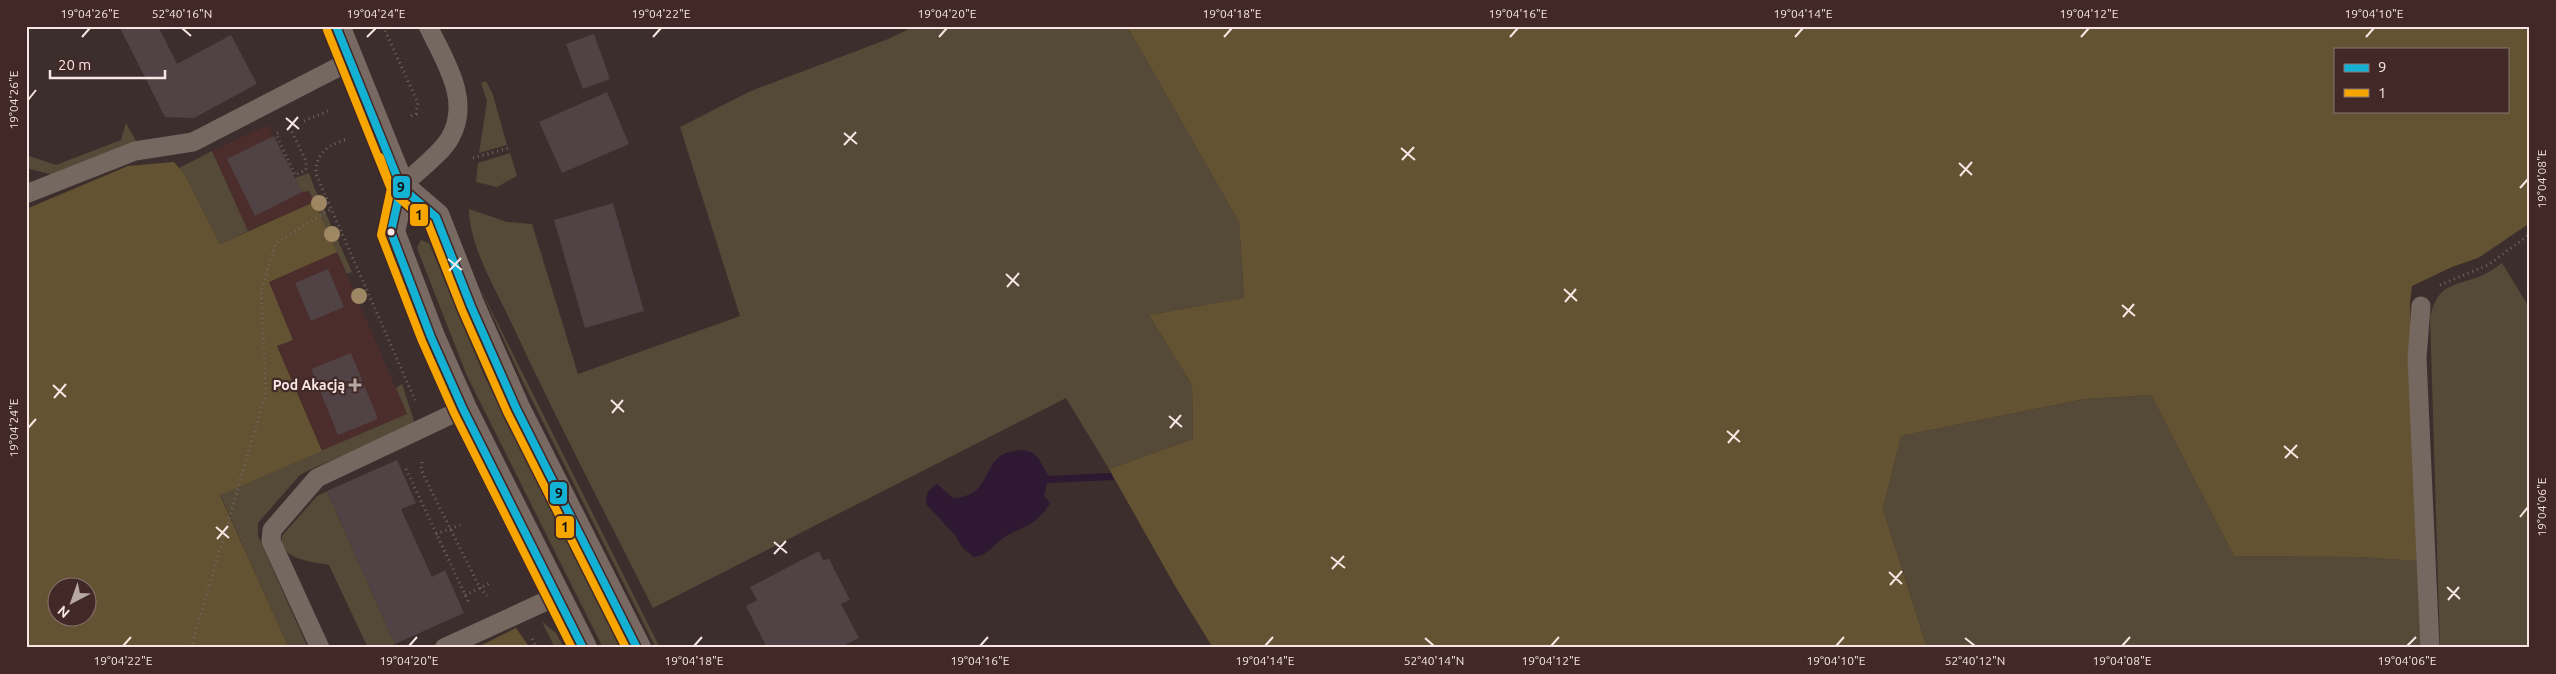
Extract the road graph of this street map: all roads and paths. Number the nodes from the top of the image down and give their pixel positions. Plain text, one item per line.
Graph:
1 (336, 26) edge
2 (428, 26) edge
3 (352, 60) junction
4 (277, 98) junction
5 (328, 111) dead end
6 (290, 127) junction
7 (509, 148) dead end
8 (470, 159) dead end
9 (401, 187) junction
10 (26, 194) edge
11 (331, 209) dead end
12 (2530, 234) edge
13 (2421, 306) joint
14 (463, 409) junction
15 (394, 443) junction
16 (460, 525) dead end
17 (436, 534) junction
18 (490, 583) dead end
19 (465, 595) junction
20 (557, 596) junction
21 (481, 629) junction
22 (191, 648) edge
23 (320, 648) edge
24 (444, 648) edge
25 (583, 648) edge
26 (637, 648) edge
27 (2430, 648) edge

1 - 3 street
2 - 9 lane
3 - 4 lane
3 - 9 street
4 - 6 path
4 - 10 lane
5 - 6 path
6 - 6 path
7 - 8 path
9 - 14 street
9 - 26 street
11 - 22 path
12 - 13 path
13 - 27 lane
14 - 15 lane
14 - 20 street
15 - 17 path
15 - 23 lane
16 - 17 path
17 - 19 path
18 - 19 path
19 - 21 path
20 - 21 lane
20 - 25 street
21 - 24 lane

